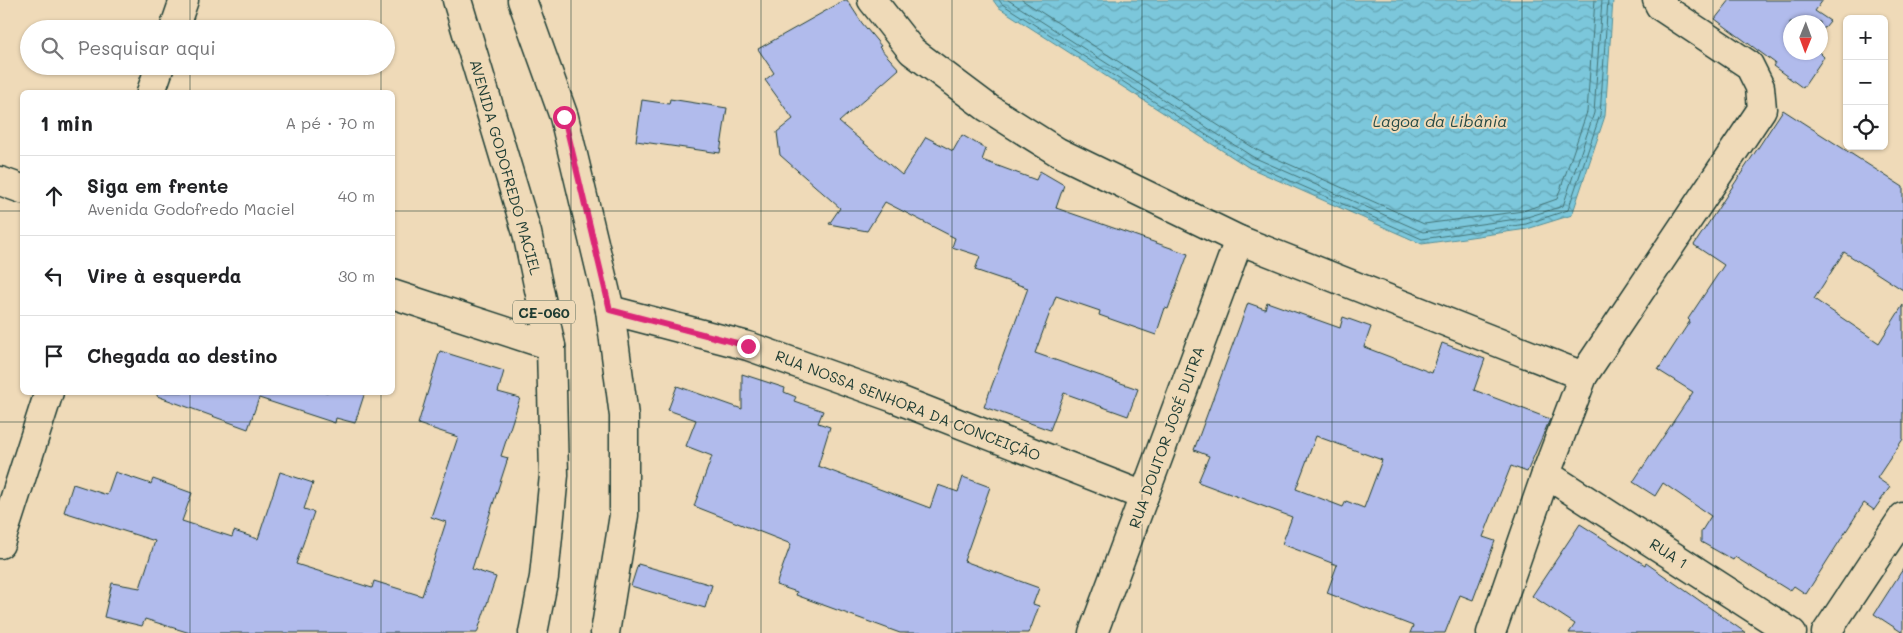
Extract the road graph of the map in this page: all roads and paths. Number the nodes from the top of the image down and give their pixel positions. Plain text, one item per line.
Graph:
1 (184, 0) edge
2 (457, 0) edge
3 (522, 0) edge
4 (872, 0) edge
5 (1657, 0) edge
6 (177, 20) edge
7 (157, 75) edge
8 (152, 90) edge
9 (0, 181) edge
10 (20, 188) edge
11 (1239, 240) junction
12 (395, 295) edge
13 (610, 310) junction
14 (551, 346) junction
15 (1583, 376) junction
16 (48, 395) edge
17 (1546, 474) junction
18 (1144, 496) junction
19 (1903, 517) edge
20 (0, 544) edge
21 (533, 633) edge
22 (605, 633) edge
23 (1093, 633) edge
24 (1491, 633) edge
25 (1792, 633) edge
26 (1826, 633) edge

1 - 6 street
2 - 14 street, AVENIDA GODOFREDO MACIEL / CE-060
3 - 13 street
4 - 11 street
5 - 15 street
7 - 8 street
9 - 10 street
11 - 15 street
11 - 18 street, RUA DOUTOR JOSÉ DUTRA
12 - 14 street
13 - 18 street, RUA NOSSA SENHORA DA CONCEIÇÃO
13 - 22 street
14 - 21 street, AVENIDA GODOFREDO MACIEL / CE-060
15 - 17 street
16 - 20 street
17 - 24 street
17 - 25 street, RUA 1
18 - 23 street, RUA DOUTOR JOSÉ DUTRA
19 - 26 street

